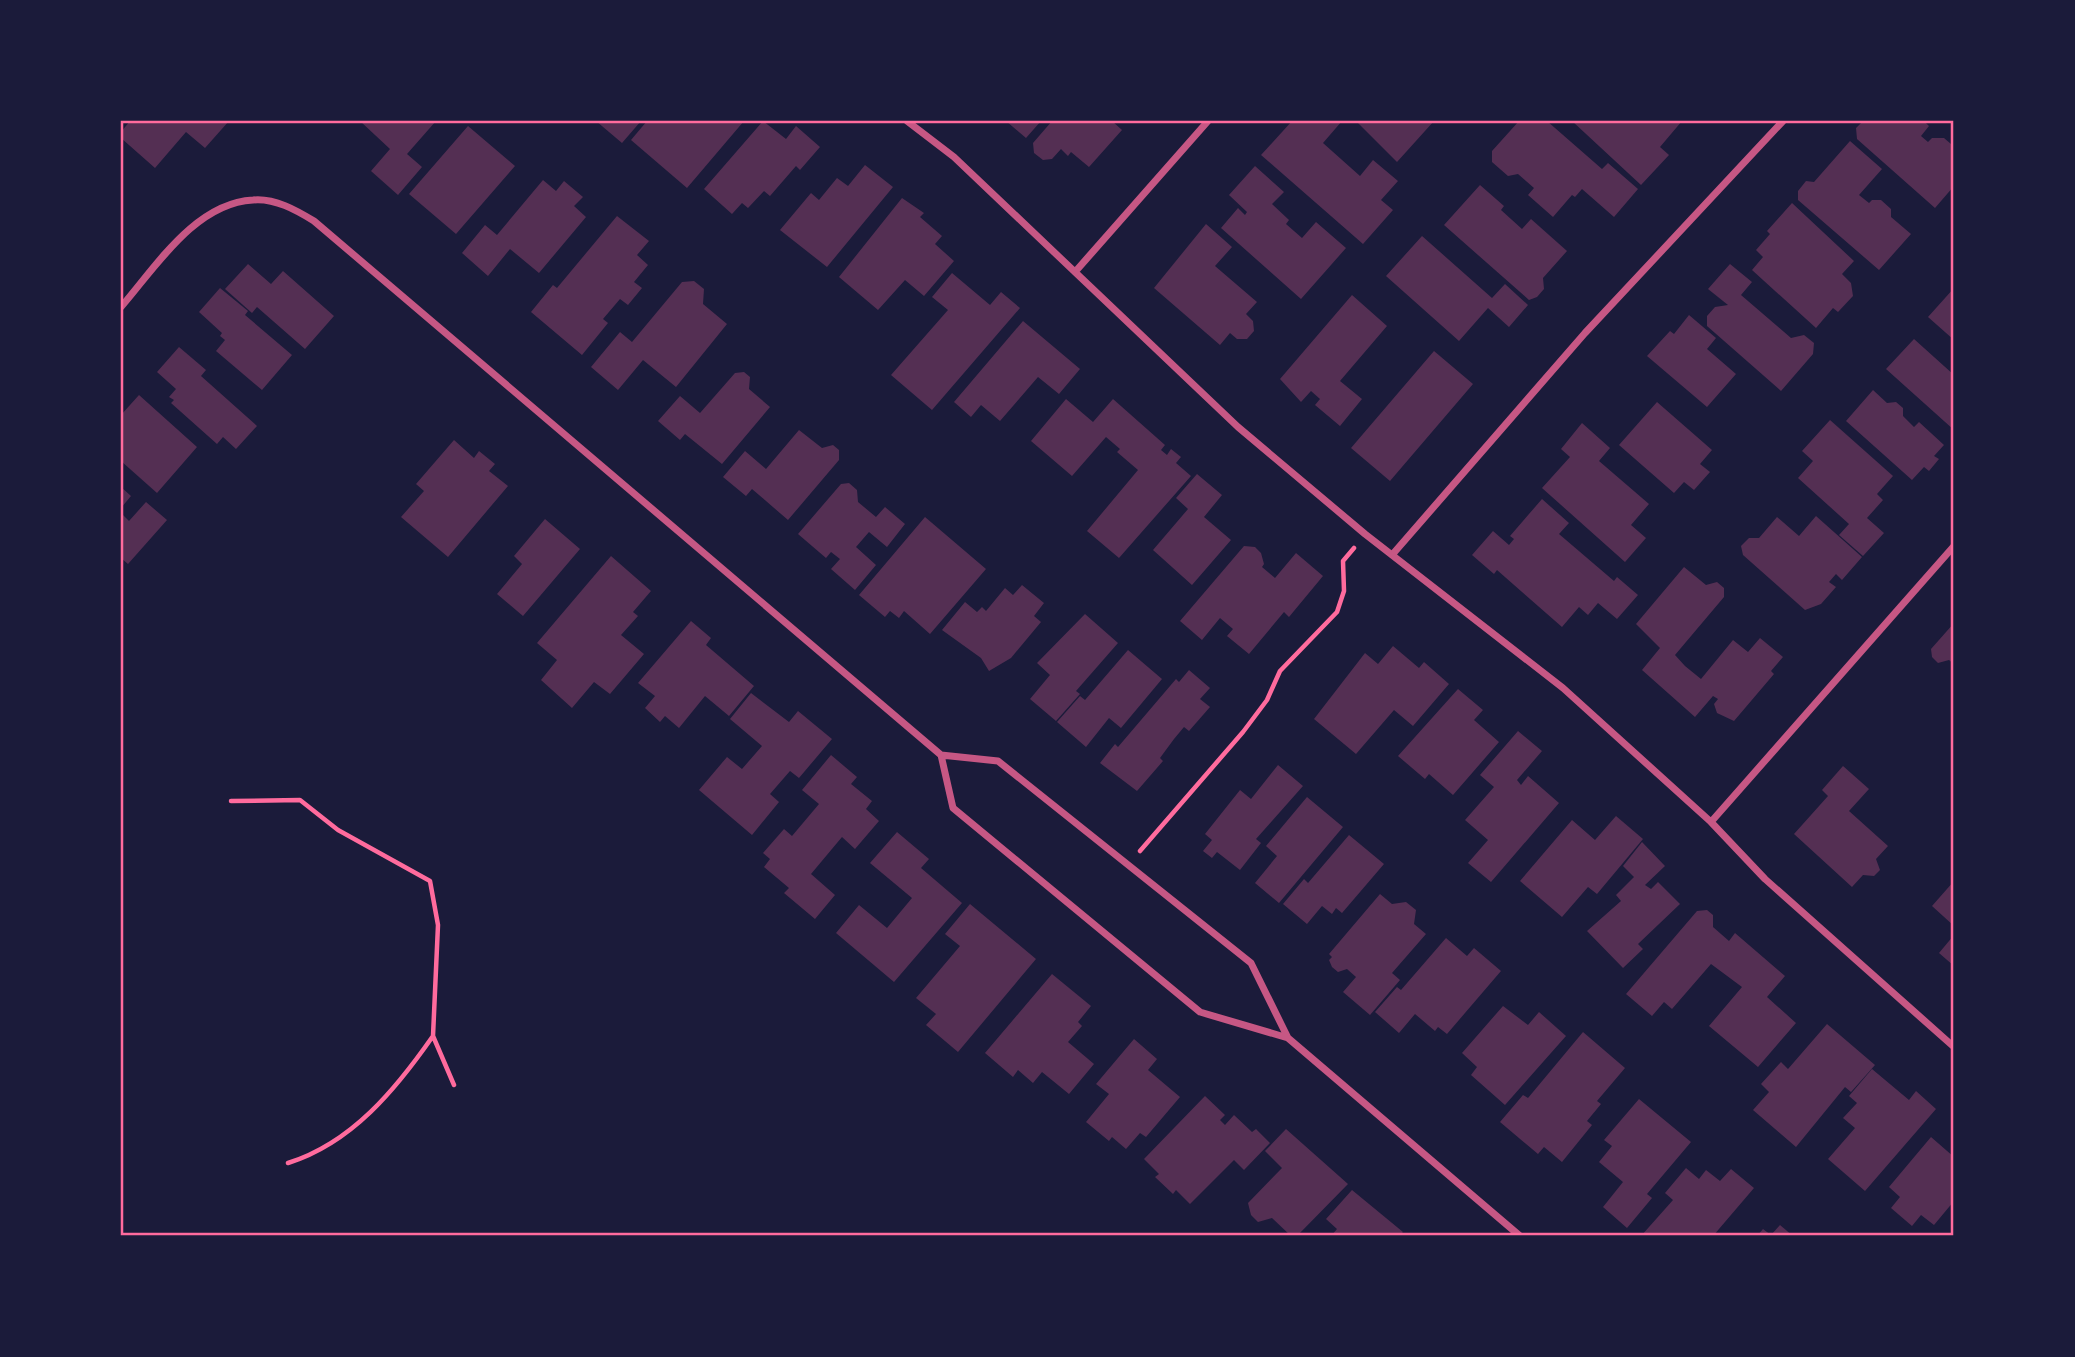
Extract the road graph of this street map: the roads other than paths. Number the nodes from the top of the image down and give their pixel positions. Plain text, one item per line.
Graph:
1 (907, 121) edge
2 (1208, 121) edge
3 (1783, 121) edge
4 (1075, 272) junction
5 (121, 307) edge
6 (1954, 546) edge
7 (1392, 555) junction
8 (941, 755) junction
9 (1711, 822) junction
10 (1288, 1038) junction
11 (1954, 1047) edge
12 (1520, 1236) edge

1 - 4 street
2 - 4 street
3 - 7 street
4 - 7 street
5 - 8 street
6 - 9 street
7 - 9 street
8 - 10 street
8 - 10 street
9 - 11 street
10 - 12 street

